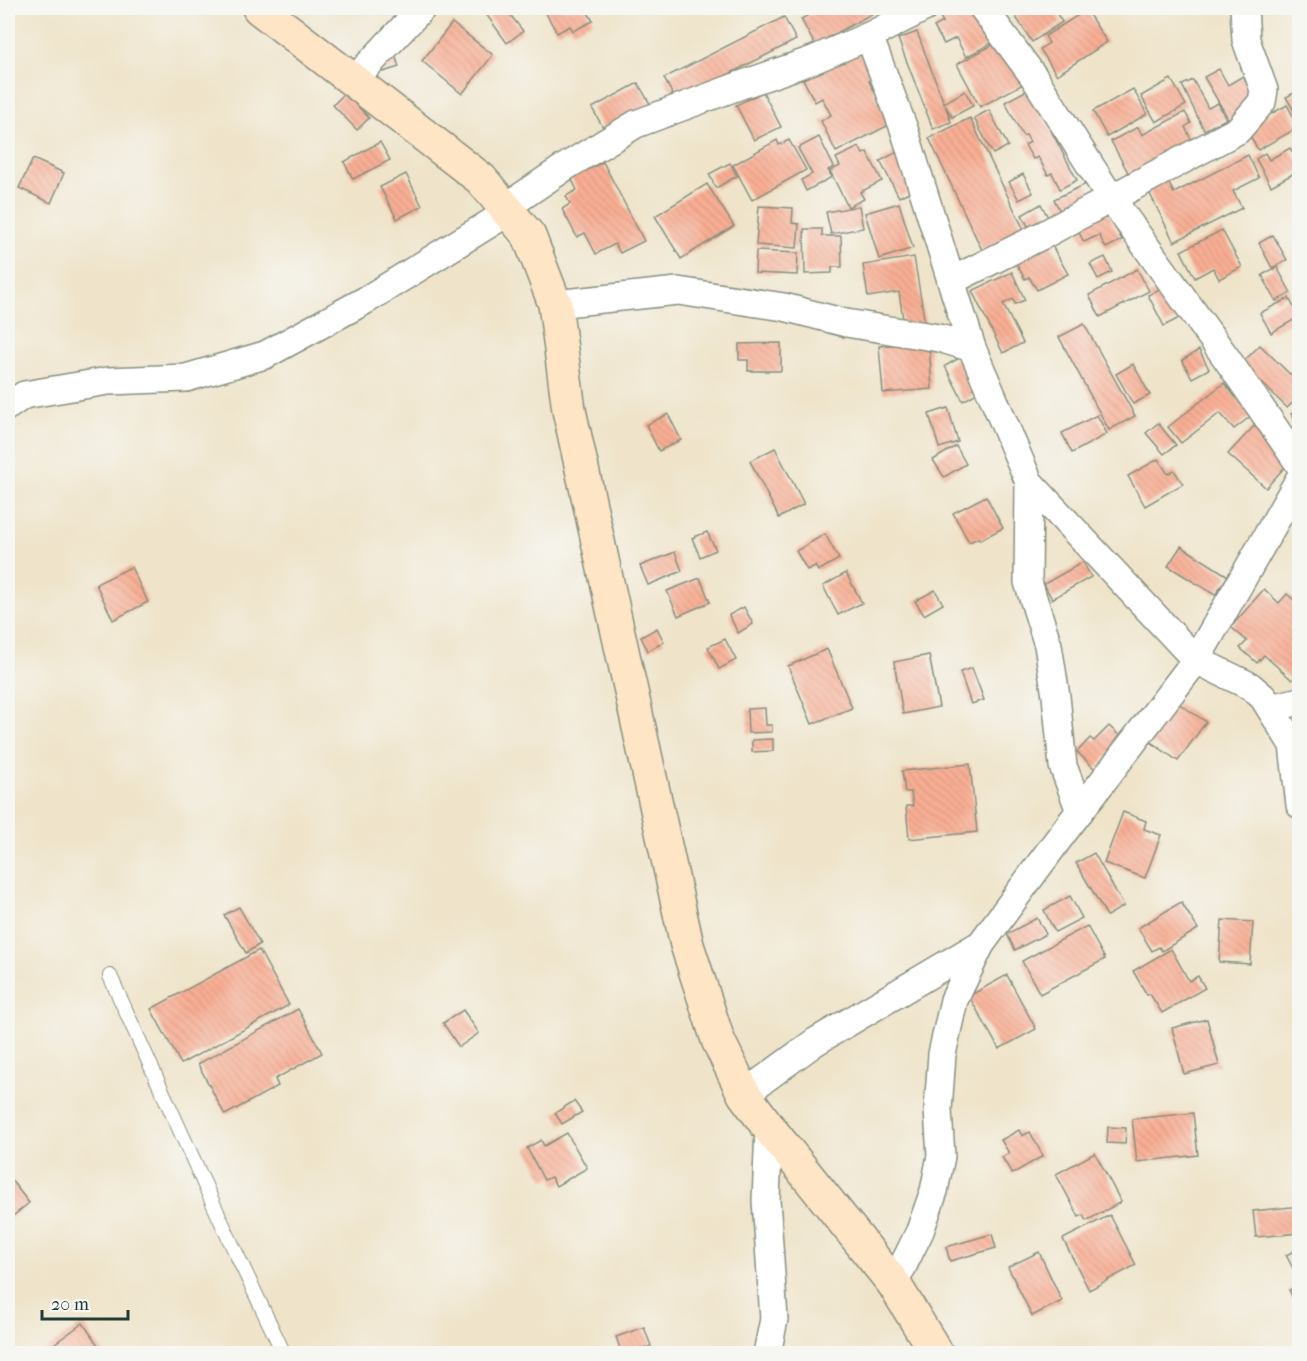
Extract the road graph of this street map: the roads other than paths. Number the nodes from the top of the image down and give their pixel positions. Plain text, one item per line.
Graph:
1 (259, 8) edge
2 (422, 8) edge
3 (924, 8) edge
4 (983, 8) edge
5 (1244, 8) edge
6 (868, 36) junction
7 (353, 81) junction
8 (1111, 198) junction
9 (508, 209) junction
10 (951, 281) junction
11 (555, 304) junction
12 (972, 348) junction
13 (8, 406) edge
14 (1299, 465) edge
15 (1299, 478) edge
16 (1029, 482) junction
17 (1196, 660) junction
18 (1299, 701) edge
19 (1270, 708) junction
20 (1299, 805) edge
21 (1080, 811) junction
22 (981, 944) junction
23 (110, 976) dead end
24 (744, 1094) junction
25 (769, 1128) junction
26 (894, 1284) junction
27 (284, 1353) edge
28 (767, 1353) edge
29 (937, 1353) edge

1 - 7 street
2 - 7 street
3 - 6 street
4 - 8 street
5 - 8 street
6 - 9 street
6 - 10 street
7 - 9 street
8 - 10 street
8 - 14 street
9 - 11 street
9 - 13 street
10 - 12 street
11 - 12 street
11 - 24 street
12 - 16 street
15 - 17 street
16 - 17 street
16 - 21 street
17 - 19 street
17 - 21 street
18 - 19 street
19 - 20 street
21 - 22 street
22 - 24 street
22 - 26 street
23 - 27 lane
24 - 25 street
25 - 26 street
25 - 28 street
26 - 29 street

